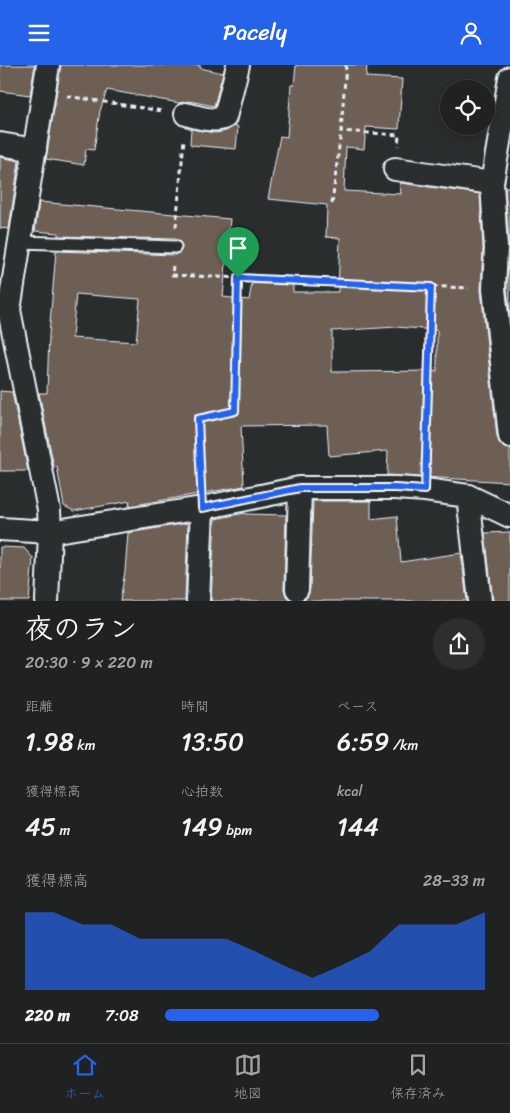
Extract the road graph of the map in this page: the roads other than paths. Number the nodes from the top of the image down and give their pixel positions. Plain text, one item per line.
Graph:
1 (48, 65) edge
2 (238, 65) edge
3 (510, 78) edge
4 (186, 114) road end
5 (0, 143) edge
6 (35, 150) junction
7 (395, 169) road end
8 (492, 183) junction
9 (20, 242) junction
10 (175, 247) road end
11 (5, 310) edge
12 (510, 436) edge
13 (300, 488) junction
14 (468, 496) junction
15 (202, 508) junction
16 (510, 516) edge
17 (0, 529) edge
18 (50, 532) junction
19 (297, 589) dead end
20 (47, 601) edge
21 (198, 601) edge
22 (480, 601) edge

1 - 6 street
2 - 4 street
3 - 8 street
5 - 6 street
6 - 9 street
7 - 8 street
8 - 12 street
9 - 10 lane
9 - 11 street
11 - 18 street
13 - 14 street
13 - 15 street
13 - 19 street
14 - 16 street
14 - 22 street
15 - 18 street
15 - 21 street
17 - 18 street
18 - 20 street

